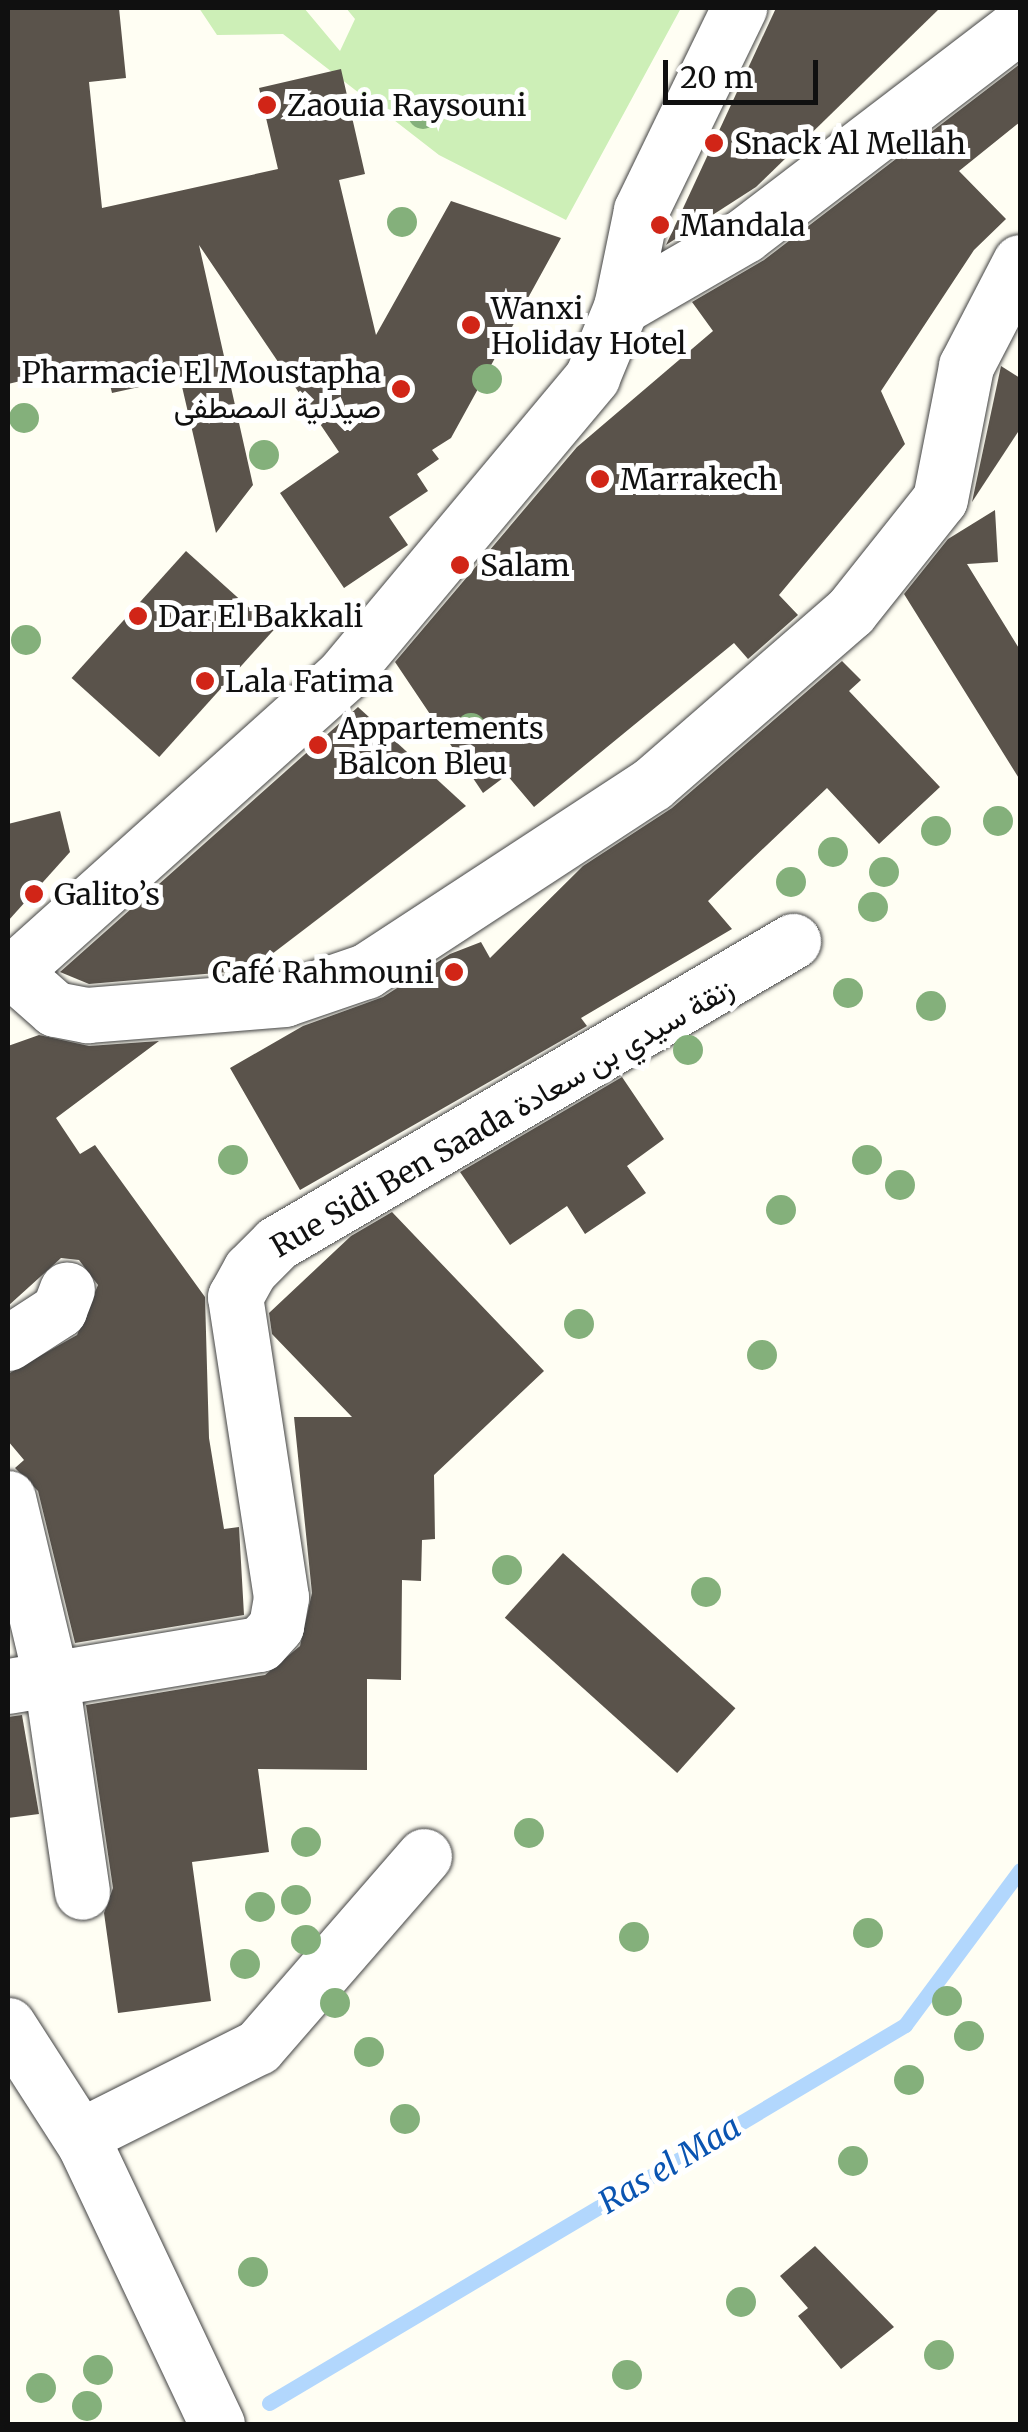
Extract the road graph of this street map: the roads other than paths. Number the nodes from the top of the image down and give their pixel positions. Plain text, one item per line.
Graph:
1 (739, 8) edge
2 (1020, 24) edge
3 (1020, 262) edge
4 (621, 307) junction
5 (793, 941) dead end
6 (10, 974) edge
7 (67, 1289) dead end
8 (8, 1342) edge
9 (8, 1498) edge
10 (29, 1682) edge
11 (424, 1856) dead end
12 (82, 1892) dead end
13 (15, 2034) edge
14 (80, 2136) junction
15 (217, 2424) edge

1 - 4 street
2 - 4 street
3 - 6 street
4 - 6 street
5 - 10 street, Rue Sidi Ben Saada زنقة سيدي بن سعادة
7 - 8 street
9 - 10 street
10 - 12 street
11 - 14 street
13 - 14 street
14 - 15 street

